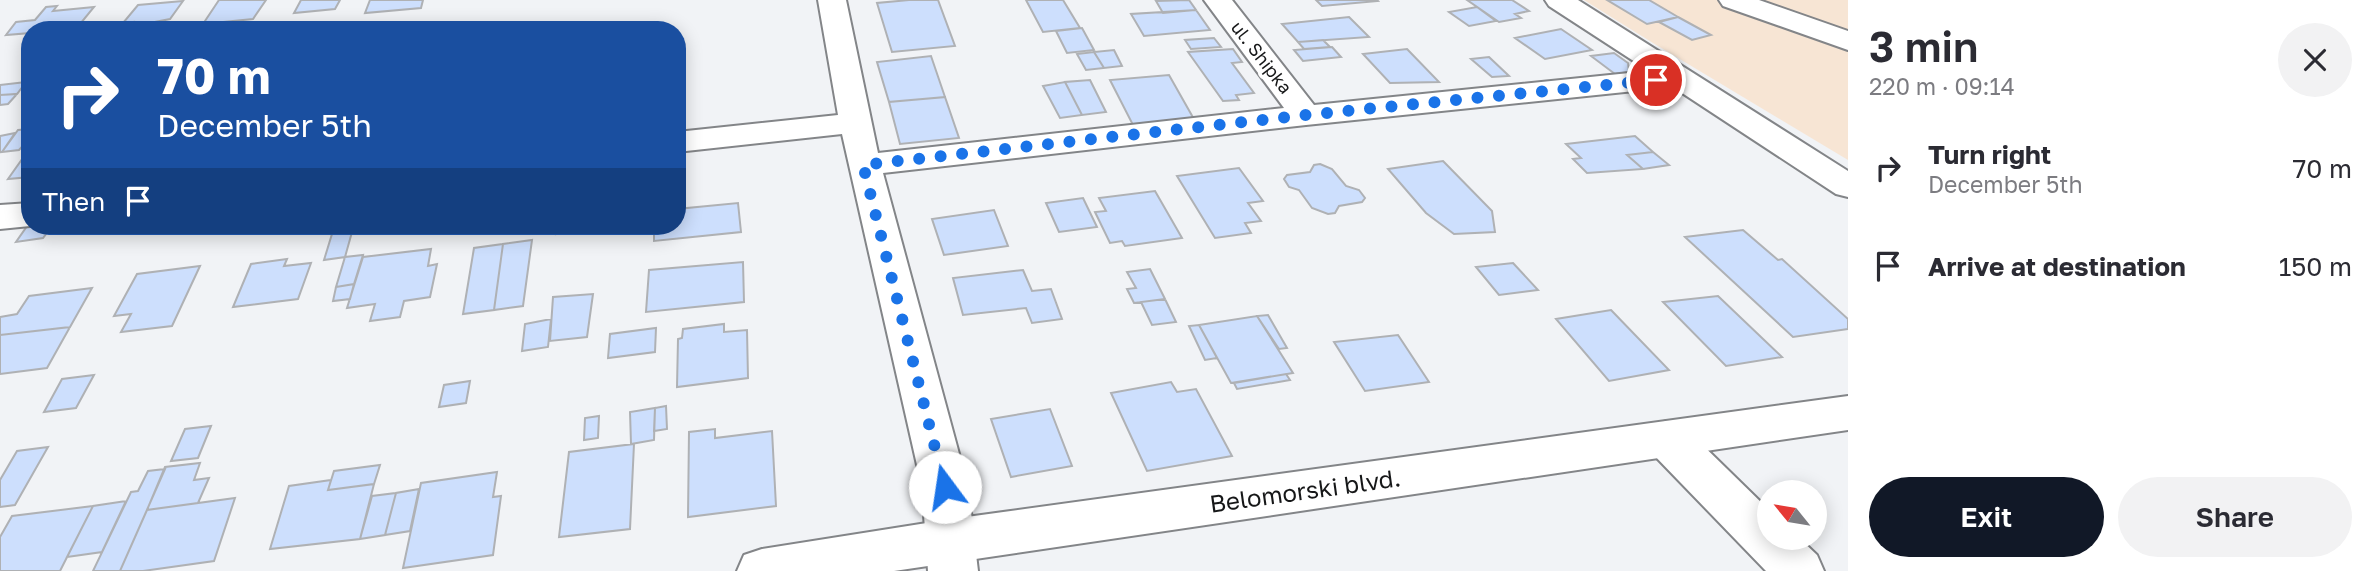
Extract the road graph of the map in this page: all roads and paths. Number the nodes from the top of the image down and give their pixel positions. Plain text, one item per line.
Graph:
1 (832, 0) edge
2 (1217, 0) edge
3 (1559, 0) edge
4 (1734, 1) edge
5 (1848, 41) edge
6 (1682, 77) junction
7 (1306, 115) junction
8 (857, 122) junction
9 (686, 141) edge
10 (863, 165) junction
11 (1848, 186) edge
12 (21, 215) edge
13 (0, 217) edge
14 (1848, 413) edge
15 (1667, 439) junction
16 (953, 555) edge
17 (762, 571) edge
18 (1799, 571) edge

1 - 8 street
2 - 7 street, ul. Shipka
3 - 6 street
4 - 5 street
6 - 7 street
6 - 11 street
7 - 10 street
8 - 9 street
8 - 10 street
10 - 16 street
12 - 13 street
14 - 15 street, Belomorski blvd.
15 - 16 street, Belomorski blvd.
15 - 18 street
16 - 17 street, Belomorski blvd.

